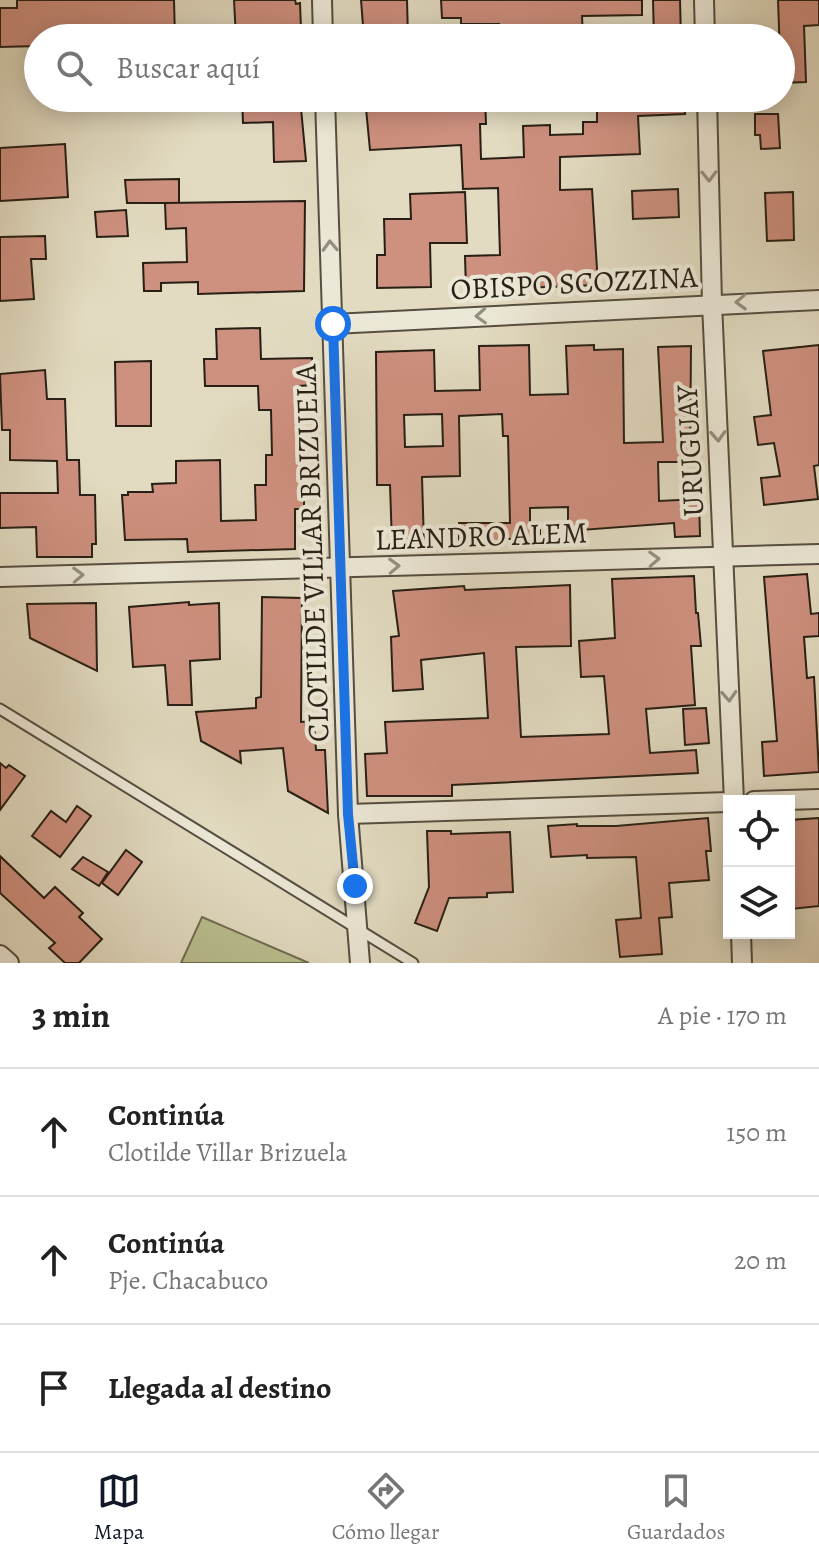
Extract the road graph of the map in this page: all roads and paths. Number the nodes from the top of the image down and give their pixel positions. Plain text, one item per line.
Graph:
1 (322, 0) edge
2 (704, 0) edge
3 (323, 24) edge
4 (705, 24) edge
5 (325, 112) edge
6 (707, 112) edge
7 (819, 300) edge
8 (712, 303) junction
9 (333, 324) junction
10 (819, 554) edge
11 (723, 557) junction
12 (341, 568) junction
13 (0, 577) edge
14 (0, 709) edge
15 (732, 795) edge
16 (819, 799) edge
17 (795, 800) edge
18 (723, 801) edge
19 (348, 814) junction
20 (357, 929) junction
21 (741, 939) edge
22 (0, 955) edge
23 (9, 963) edge
24 (360, 963) edge
25 (413, 963) edge
26 (742, 963) edge

1 - 3 street
2 - 4 street
9 -> 5 street, CLOTILDE VILLAR BRIZUELA
6 -> 8 street, URUGUAY
7 -> 8 street, OBISPO SCOZZINA
8 -> 9 street, OBISPO SCOZZINA
8 -> 11 street, URUGUAY
9 - 12 street, CLOTILDE VILLAR BRIZUELA
10 - 11 street, LEANDRO ALEM
12 -> 11 street, LEANDRO ALEM
11 -> 15 street, URUGUAY
13 -> 12 street, LEANDRO ALEM
12 - 19 street, CLOTILDE VILLAR BRIZUELA
14 - 20 lane
16 - 17 street
18 - 19 street
19 - 20 street, CLOTILDE VILLAR BRIZUELA
20 - 24 street, CLOTILDE VILLAR BRIZUELA
20 - 25 lane
21 - 26 street
22 - 23 street

